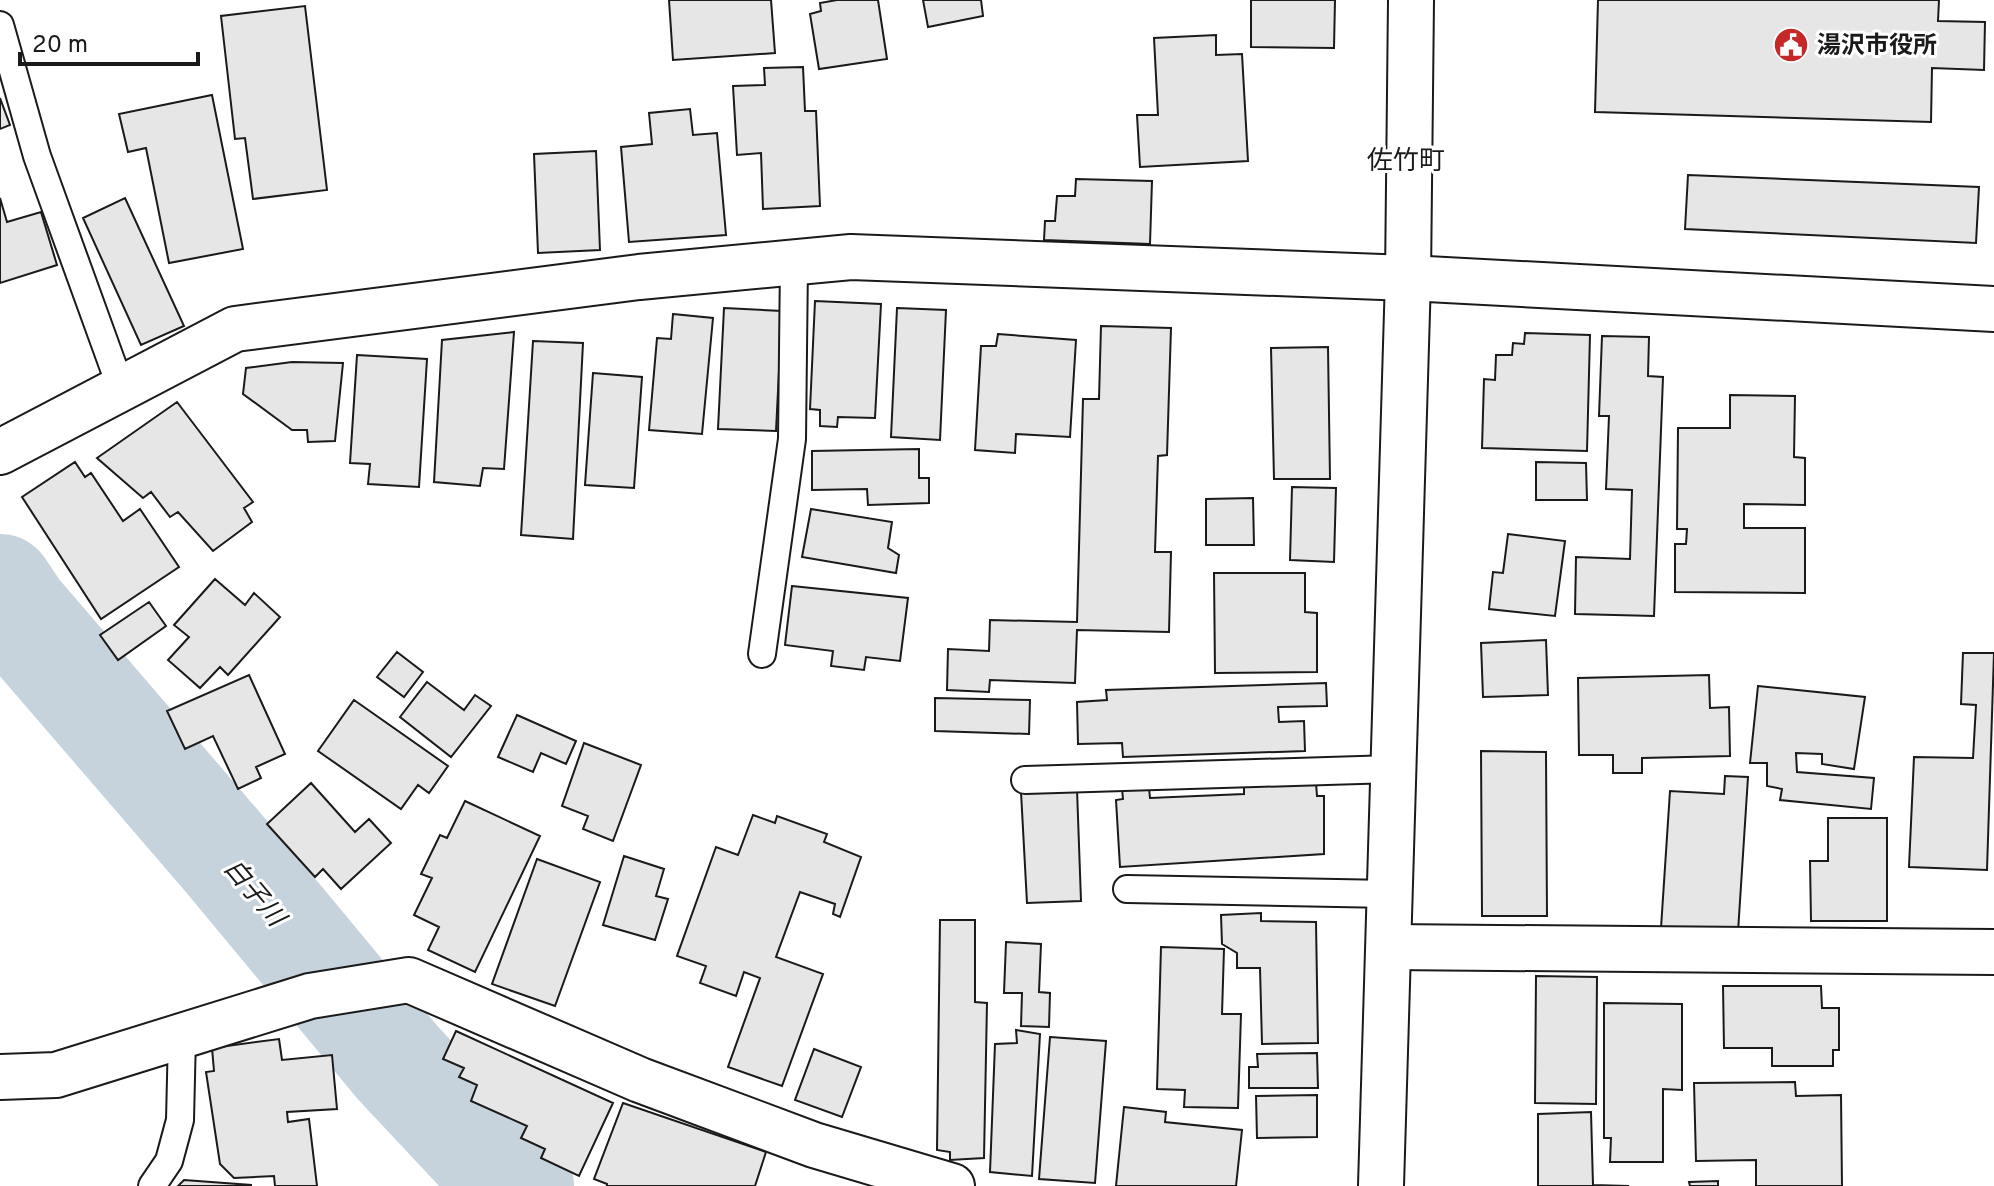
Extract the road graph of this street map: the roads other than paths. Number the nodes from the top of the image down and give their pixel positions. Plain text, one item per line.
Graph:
1 (1411, 0) edge
2 (0, 25) edge
3 (794, 262) junction
4 (1408, 278) junction
5 (1994, 309) edge
6 (121, 388) junction
7 (0, 452) edge
8 (762, 654) dead end
9 (1393, 769) junction
10 (1025, 780) dead end
11 (1127, 889) dead end
12 (1390, 894) junction
13 (1389, 947) junction
14 (1994, 952) edge
15 (182, 1036) junction
16 (0, 1077) edge
17 (152, 1186) edge
18 (952, 1186) edge
19 (1381, 1186) edge

1 - 4 street
2 - 6 lane
3 - 4 street
3 - 6 street
3 - 8 lane
4 - 5 street
4 - 9 street
6 - 7 street
9 - 10 lane
9 - 12 street
11 - 12 lane
12 - 13 street
13 - 14 street
13 - 19 street
15 - 16 street
15 - 17 lane
15 - 18 street

